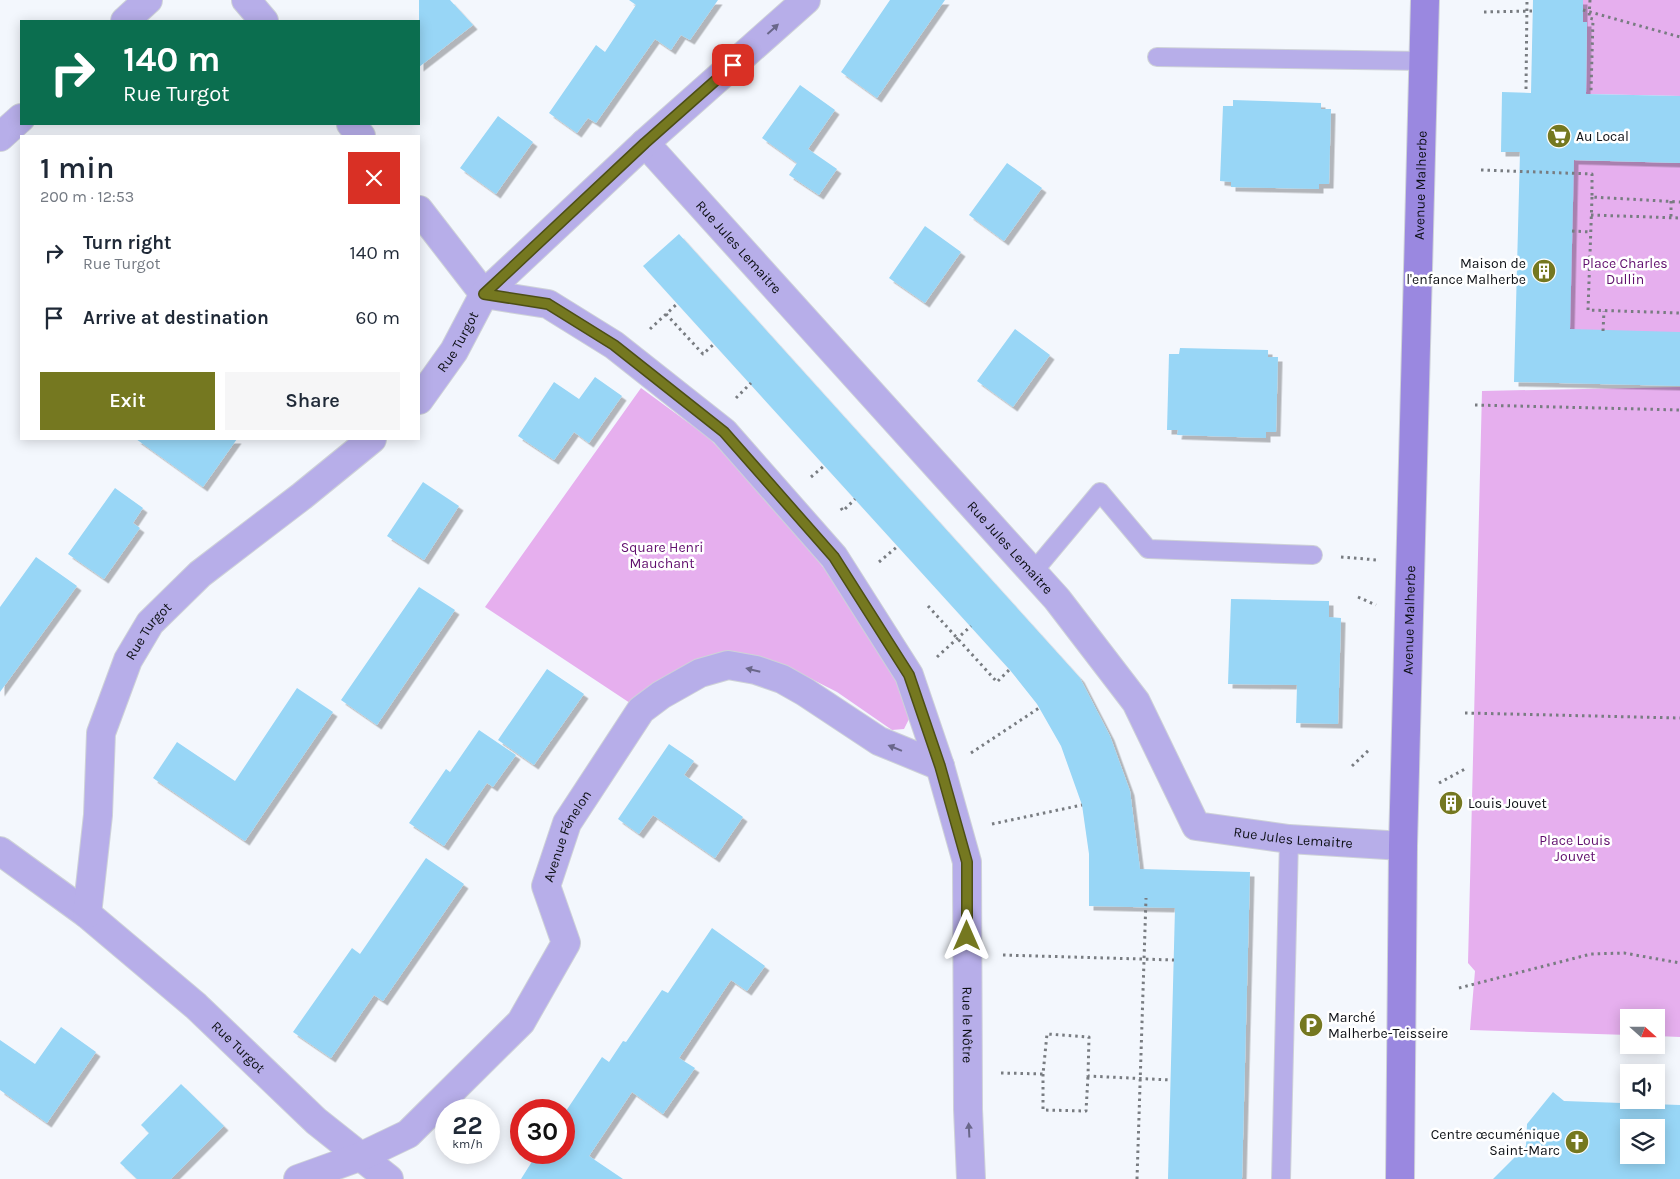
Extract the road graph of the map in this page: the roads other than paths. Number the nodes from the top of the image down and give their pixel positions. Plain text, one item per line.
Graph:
1 (148, 0) edge
2 (246, 0) edge
3 (806, 0) edge
4 (1425, 0) edge
5 (126, 20) edge
6 (263, 20) edge
7 (1157, 57) dead end
8 (1423, 62) junction
9 (20, 119) edge
10 (352, 125) edge
11 (360, 135) edge
12 (0, 137) edge
13 (645, 143) junction
14 (420, 211) edge
15 (484, 294) junction
16 (420, 399) edge
17 (371, 440) edge
18 (1313, 555) road end
19 (1033, 572) junction
20 (940, 766) junction
21 (1289, 839) junction
22 (1403, 846) junction
23 (0, 851) edge
24 (87, 914) junction
25 (362, 1156) junction
26 (298, 1179) edge
27 (389, 1179) edge
28 (971, 1179) edge
29 (1281, 1179) edge
30 (1400, 1179) edge

1 - 5 street
2 - 6 street
13 -> 3 street, Rue Turgot
4 - 8 street, Avenue Malherbe
7 - 8 lane
8 - 22 street, Avenue Malherbe
9 - 12 street
10 - 11 street
13 - 15 street, Rue Turgot
13 - 19 street, Rue Jules Lemaitre
14 - 15 street
15 - 16 street, Rue Turgot
15 - 20 street, Rue le Nôtre
17 - 24 street, Rue Turgot
18 - 19 lane
19 - 21 street, Rue Jules Lemaitre
20 -> 25 street, Avenue Fénelon
28 -> 20 street, Rue le Nôtre
21 - 22 street, Rue Jules Lemaitre
21 - 29 lane
22 - 30 street, Avenue Malherbe
23 - 24 street, Rue Turgot
24 - 25 street, Rue Turgot
25 - 26 street, Avenue Fénelon
25 - 27 street, Rue Turgot

